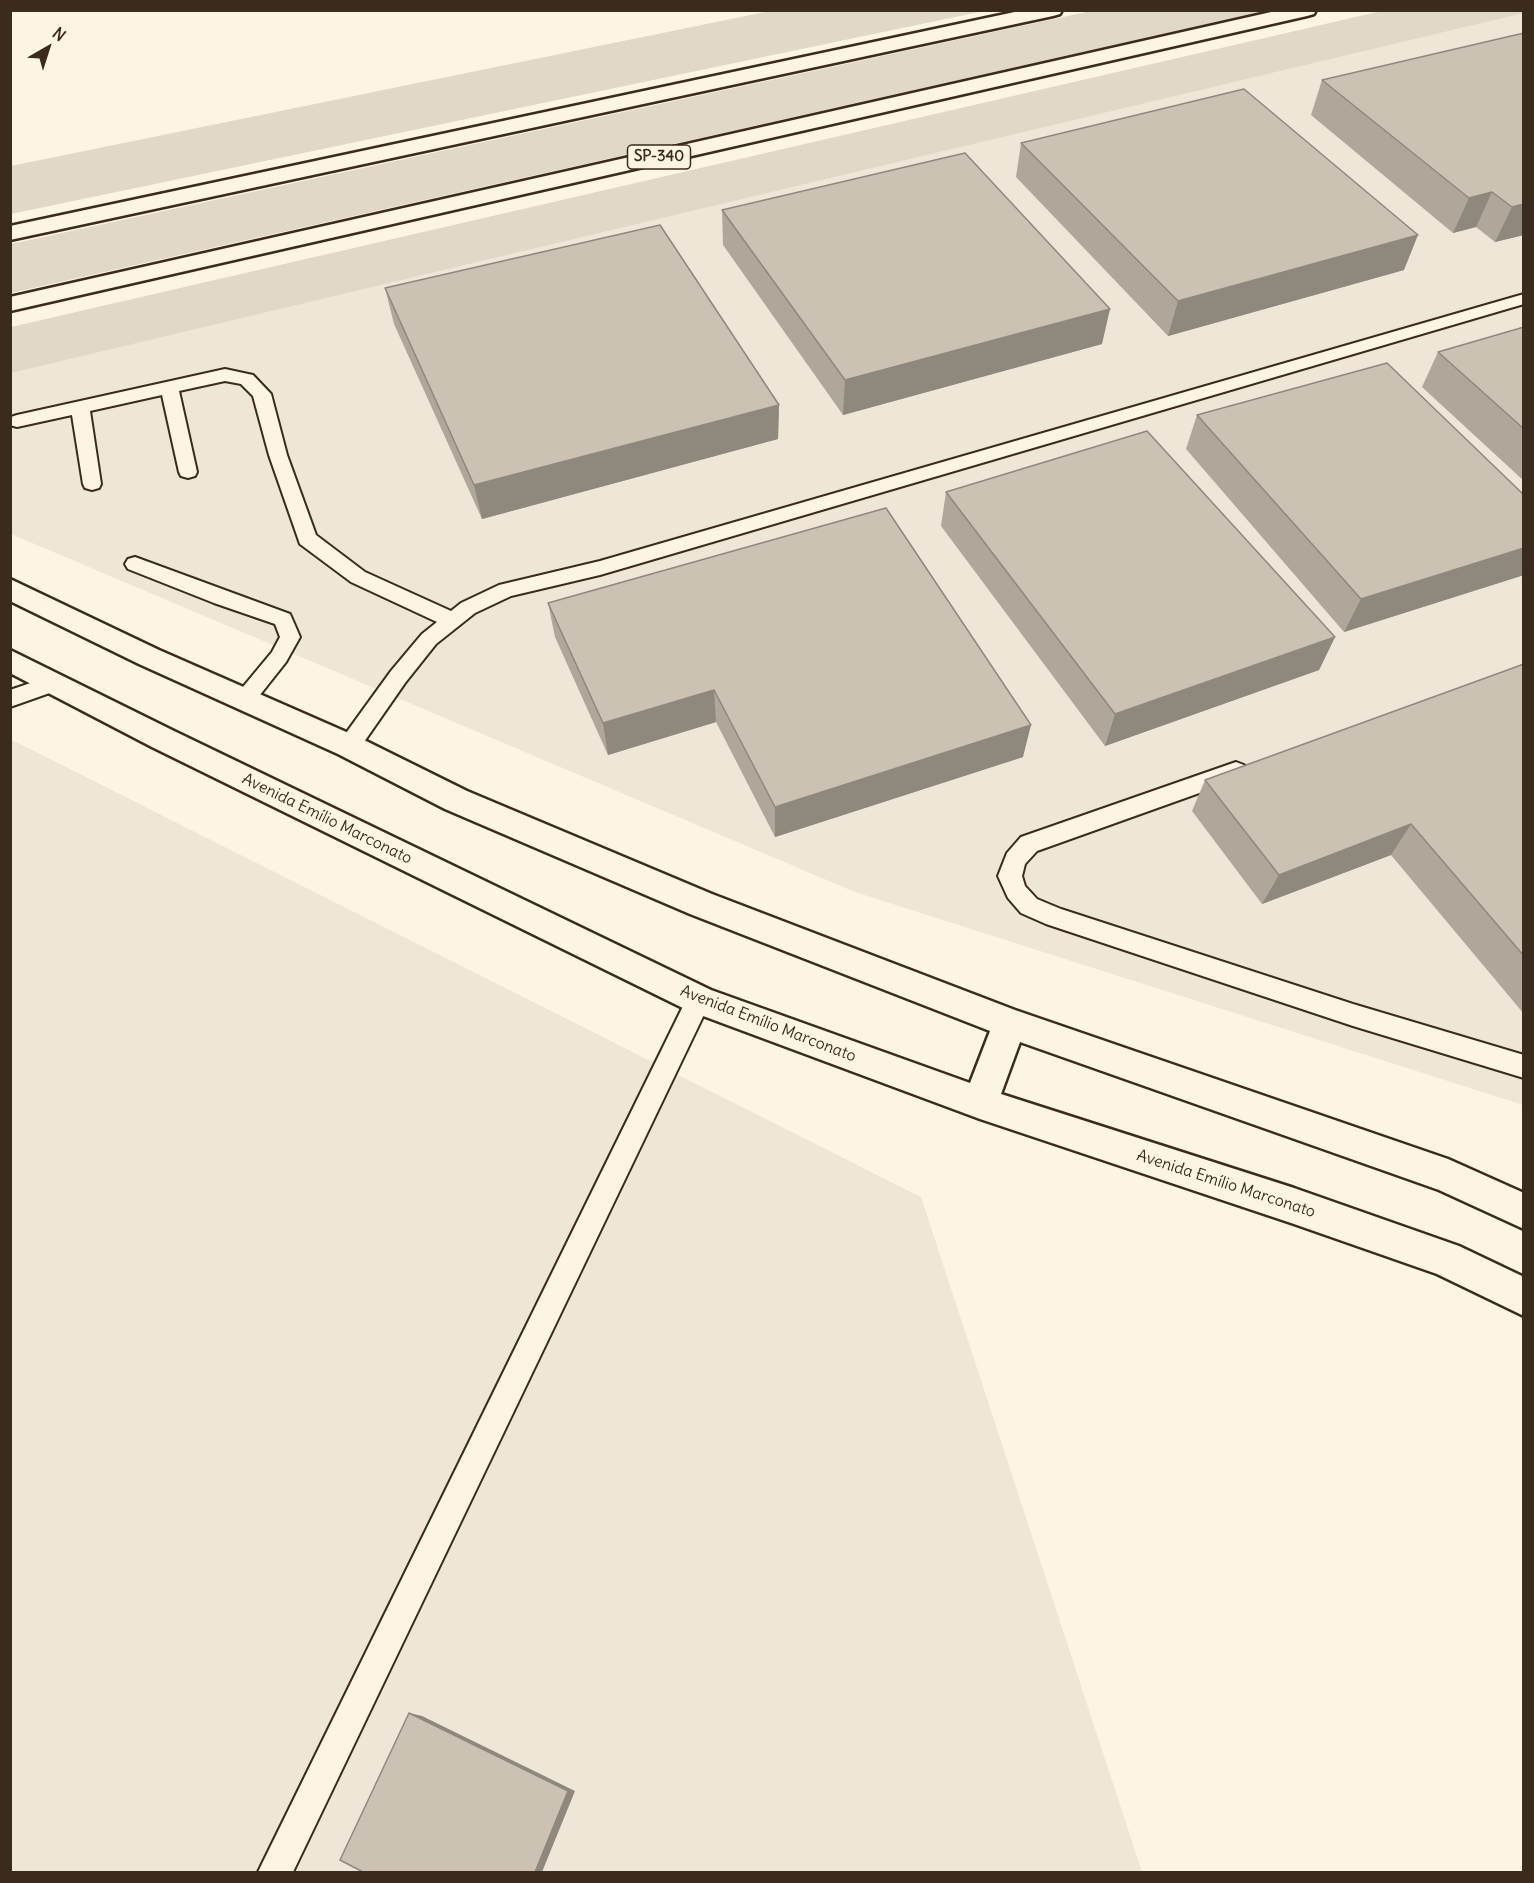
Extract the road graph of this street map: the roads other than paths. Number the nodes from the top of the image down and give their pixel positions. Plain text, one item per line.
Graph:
1 (1053, 10) edge
2 (1307, 10) edge
3 (10, 233) edge
4 (1524, 299) edge
5 (10, 304) edge
6 (170, 388) junction
7 (80, 407) junction
8 (17, 421) dead end
9 (188, 472) dead end
10 (92, 484) dead end
11 (135, 564) dead end
12 (10, 589) edge
13 (452, 620) junction
14 (10, 660) edge
15 (54, 683) junction
16 (10, 699) edge
17 (244, 699) junction
18 (349, 746) junction
19 (1254, 765) edge
20 (699, 1000) junction
21 (1010, 1023) junction
22 (1524, 1067) edge
23 (980, 1103) junction
24 (1524, 1212) edge
25 (1524, 1297) edge
26 (275, 1872) edge

1 - 3 main road
2 - 5 main road, SP-340
4 - 13 lane
6 - 7 lane
6 - 9 lane
6 - 13 lane
7 - 8 lane
7 - 10 lane
11 - 17 lane
12 - 17 main road
13 - 18 lane
14 - 15 main road, Avenida Emílio Marconato
15 - 16 lane
15 - 20 main road, Avenida Emílio Marconato
17 - 18 main road
18 - 21 main road
19 - 22 lane
20 - 23 main road, Avenida Emílio Marconato
20 - 26 lane
21 - 23 main road
21 - 24 main road
23 - 25 main road, Avenida Emílio Marconato

